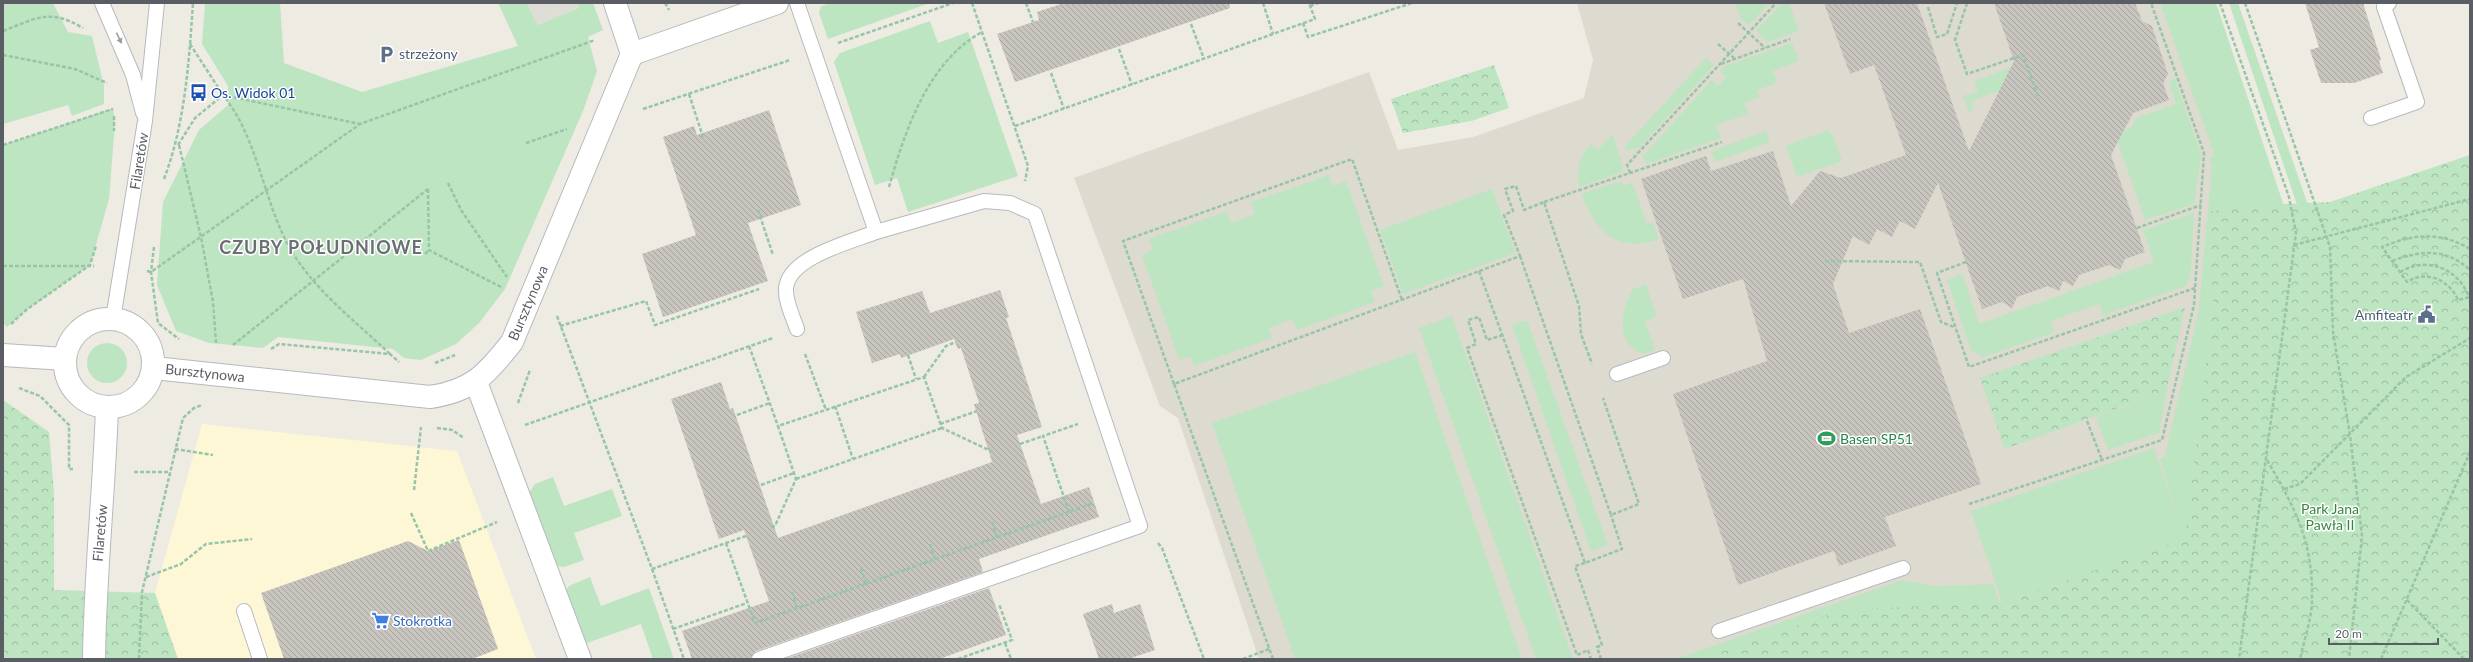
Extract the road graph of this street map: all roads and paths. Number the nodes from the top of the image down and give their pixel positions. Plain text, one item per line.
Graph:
1 (102, 3) edge
2 (158, 3) edge
3 (193, 3) edge
4 (615, 3) edge
5 (777, 3) edge
6 (797, 3) edge
7 (953, 3) edge
8 (972, 3) edge
9 (1026, 3) edge
10 (1263, 3) edge
11 (1318, 3) edge
12 (1412, 3) edge
13 (1776, 3) edge
14 (1957, 3) edge
15 (1967, 3) edge
16 (2151, 3) edge
17 (2220, 3) edge
18 (2245, 3) edge
19 (2389, 3) edge
20 (1310, 4) edge
21 (1928, 7) dead end
22 (672, 13) dead end
23 (1033, 22) dead end
24 (1303, 23) junction
25 (1738, 23) dead end
26 (1191, 24) dead end
27 (624, 30) junction
28 (3, 31) edge
29 (88, 32) dead end
30 (982, 32) junction
31 (1749, 32) junction
32 (1273, 34) junction
33 (1790, 39) dead end
34 (190, 44) junction
35 (1718, 44) dead end
36 (1765, 48) junction
37 (1119, 50) dead end
38 (815, 52) junction
39 (632, 54) junction
40 (1728, 54) junction
41 (3, 55) edge
42 (1734, 58) junction
43 (1204, 59) junction
44 (1719, 65) junction
45 (1051, 73) dead end
46 (111, 85) dead end
47 (1132, 85) junction
48 (689, 94) junction
49 (223, 95) junction
50 (2039, 99) dead end
51 (1064, 109) junction
52 (638, 111) dead end
53 (2371, 118) dead end
54 (145, 121) junction
55 (360, 124) junction
56 (1015, 126) junction
57 (703, 137) dead end
58 (114, 138) dead end
59 (1722, 142) dead end
60 (3, 145) edge
61 (179, 145) junction
62 (176, 149) junction
63 (1028, 166) dead end
64 (1630, 173) junction
65 (163, 183) dead end
66 (448, 183) dead end
67 (266, 190) junction
68 (2470, 199) edge
69 (1544, 202) junction
70 (2201, 205) junction
71 (758, 210) dead end
72 (763, 227) dead end
73 (2137, 228) dead end
74 (876, 232) junction
75 (200, 237) junction
76 (2326, 237) junction
77 (154, 242) dead end
78 (97, 243) dead end
79 (2294, 245) junction
80 (2470, 249) edge
81 (429, 250) junction
82 (425, 254) dead end
83 (1520, 256) junction
84 (1825, 261) dead end
85 (2392, 261) junction
86 (1966, 262) dead end
87 (90, 265) junction
88 (3, 266) edge
89 (122, 268) junction
90 (2470, 270) edge
91 (1479, 271) junction
92 (152, 272) junction
93 (2400, 272) junction
94 (788, 278) junction
95 (312, 280) junction
96 (2195, 288) junction
97 (520, 295) junction
98 (2470, 297) edge
99 (1402, 300) junction
100 (113, 319) junction
101 (560, 326) junction
102 (1955, 327) junction
103 (797, 329) joint
104 (1502, 335) junction
105 (2470, 338) edge
106 (181, 340) dead end
107 (956, 342) dead end
108 (214, 350) junction
109 (268, 351) dead end
110 (461, 353) dead end
111 (390, 354) junction
112 (4, 355) edge
113 (908, 355) dead end
114 (1663, 358) dead end
115 (65, 359) junction
116 (430, 365) dead end
117 (532, 365) dead end
118 (403, 366) dead end
119 (154, 368) junction
120 (1594, 371) dead end
121 (212, 374) junction
122 (1617, 374) dead end
123 (924, 377) junction
124 (916, 379) junction
125 (476, 382) junction
126 (1174, 384) junction
127 (1601, 393) dead end
128 (588, 403) junction
129 (770, 403) junction
130 (835, 406) junction
131 (106, 408) junction
132 (516, 409) dead end
133 (826, 410) junction
134 (977, 411) dead end
135 (737, 415) dead end
136 (1102, 415) junction
137 (2087, 421) dead end
138 (940, 424) junction
139 (414, 426) dead end
140 (422, 426) junction
141 (522, 426) dead end
142 (778, 426) junction
143 (942, 428) junction
144 (2350, 435) junction
145 (1043, 436) junction
146 (465, 438) dead end
147 (1020, 444) dead end
148 (176, 449) junction
149 (2470, 452) edge
150 (995, 453) dead end
151 (213, 455) dead end
152 (854, 459) junction
153 (2102, 460) junction
154 (2267, 460) junction
155 (105, 471) junction
156 (170, 472) junction
157 (794, 473) junction
158 (796, 478) junction
159 (761, 485) dead end
160 (414, 490) dead end
161 (2284, 490) junction
162 (1091, 504) dead end
163 (1969, 504) dead end
164 (1069, 512) junction
165 (411, 514) dead end
166 (1610, 515) junction
167 (497, 522) dead end
168 (992, 522) dead end
169 (1140, 526) junction
170 (771, 527) dead end
171 (746, 536) dead end
172 (997, 537) junction
173 (252, 539) dead end
174 (726, 543) junction
175 (930, 544) dead end
176 (935, 559) junction
177 (1585, 563) junction
178 (861, 568) dead end
179 (1903, 568) dead end
180 (652, 569) junction
181 (145, 577) junction
182 (866, 583) junction
183 (792, 592) dead end
184 (2406, 600) junction
185 (998, 602) dead end
186 (747, 603) junction
187 (797, 608) junction
188 (244, 611) dead end
189 (673, 629) junction
190 (1719, 631) dead end
191 (1005, 643) junction
192 (1269, 649) junction
193 (94, 659) edge
194 (139, 659) edge
195 (260, 659) edge
196 (580, 659) edge
197 (684, 659) edge
198 (759, 659) edge
199 (958, 659) edge
200 (1011, 659) edge
201 (1204, 659) edge
202 (1243, 659) edge
203 (1273, 659) edge
204 (1591, 659) edge
205 (1600, 659) edge
206 (2238, 659) edge
207 (2300, 659) edge
208 (2349, 659) edge
209 (2381, 659) edge
210 (2464, 659) edge

1 -> 54 lane
2 - 54 lane, Filaretów
3 - 34 path
4 - 27 street
5 - 39 street
6 - 38 lane
7 - 38 path
8 - 30 path
9 - 23 path
10 - 32 path
11 - 20 path
12 - 24 path
13 - 31 path
14 - 21 path
15 - 50 path
16 - 70 path
17 - 79 path
18 - 76 path
19 - 53 lane
20 - 24 path
22 - 27 path
24 - 32 path
25 - 31 path
26 - 43 path
27 - 39 street
27 - 55 path
28 - 29 path
30 - 56 path
30 - 74 path
31 - 36 path
31 - 40 path
32 - 43 path
33 - 36 path
34 - 49 path
34 - 62 path
35 - 40 path
36 - 42 path
37 - 47 path
38 - 48 path
38 - 74 lane
39 - 97 street, Bursztynowa
40 - 42 path
40 - 44 path
41 - 46 path
42 - 44 path
43 - 47 path
44 - 64 path
45 - 51 path
47 - 51 path
48 - 52 path
48 - 57 path
49 - 55 path
49 - 61 path
49 - 67 path
51 - 56 path
54 - 89 lane, Filaretów
55 - 67 path
56 - 63 path
58 - 60 path
59 - 64 path
61 - 62 path
61 - 75 path
62 - 65 path
64 - 69 path
66 - 97 path
67 - 75 path
67 - 95 path
68 - 76 path
69 - 83 path
69 - 120 path
70 - 73 path
70 - 96 path
71 - 72 path
74 - 94 lane
74 - 136 lane
75 - 92 path
75 - 108 path
76 - 79 path
76 - 144 path
77 - 92 path
78 - 87 path
79 - 154 path
80 - 85 path
81 - 82 path
81 - 95 path
81 - 97 path
83 - 91 path
83 - 166 path
84 - 102 path
85 - 90 path
85 - 93 path
86 - 102 path
87 - 88 path
87 - 89 path
87 - 112 path
89 - 92 path
89 - 100 lane, Filaretów
91 - 99 path
91 - 104 path
92 - 106 path
93 - 98 path
93 - 98 path
94 - 101 path
94 - 103 lane
95 - 108 path
95 - 111 path
96 - 102 path
96 - 153 path
97 - 101 path
97 - 125 street, Bursztynowa
99 - 126 path
99 - 126 path
100 - 115 street
100 - 119 street
101 - 128 path
103 - 133 path
104 - 177 path
104 - 204 path
105 - 144 path
107 - 123 path
108 - 121 path
109 - 111 path
110 - 116 path
111 - 118 path
112 - 115 street
112 - 155 path
113 - 124 path
114 - 122 lane
115 - 131 street
117 - 132 path
119 - 121 street, Bursztynowa
119 - 131 street
121 - 125 street, Bursztynowa
121 - 148 path
123 - 124 path
123 - 138 path
124 - 130 path
125 - 196 street
126 - 192 path
127 - 166 path
128 - 129 path
128 - 141 path
128 - 180 path
129 - 135 path
129 - 142 path
130 - 133 path
130 - 152 path
131 - 155 street, Filaretów
133 - 142 path
134 - 138 path
136 - 145 path
136 - 169 lane
137 - 153 path
138 - 143 path
139 - 140 path
140 - 146 path
140 - 160 path
142 - 157 path
143 - 150 path
143 - 152 path
144 - 161 path
144 - 208 path
145 - 147 path
145 - 164 path
148 - 151 path
148 - 156 path
149 - 184 path
152 - 158 path
153 - 163 path
154 - 161 path
154 - 206 path
155 - 156 path
155 - 193 street, Filaretów
156 - 181 path
157 - 158 path
157 - 159 path
158 - 170 path
161 - 207 path
162 - 164 path
164 - 172 path
165 - 167 path
166 - 177 path
168 - 172 path
169 - 198 lane
169 - 201 path
171 - 174 path
172 - 176 path
173 - 181 path
174 - 180 path
174 - 186 path
175 - 176 path
176 - 182 path
177 - 205 path
178 - 182 path
179 - 190 lane
180 - 189 path
181 - 194 path
182 - 187 path
183 - 187 path
184 - 209 path
184 - 210 path
185 - 191 path
186 - 187 path
186 - 189 path
188 - 195 lane
189 - 197 path
191 - 199 path
191 - 200 path
192 - 202 path
192 - 203 path

